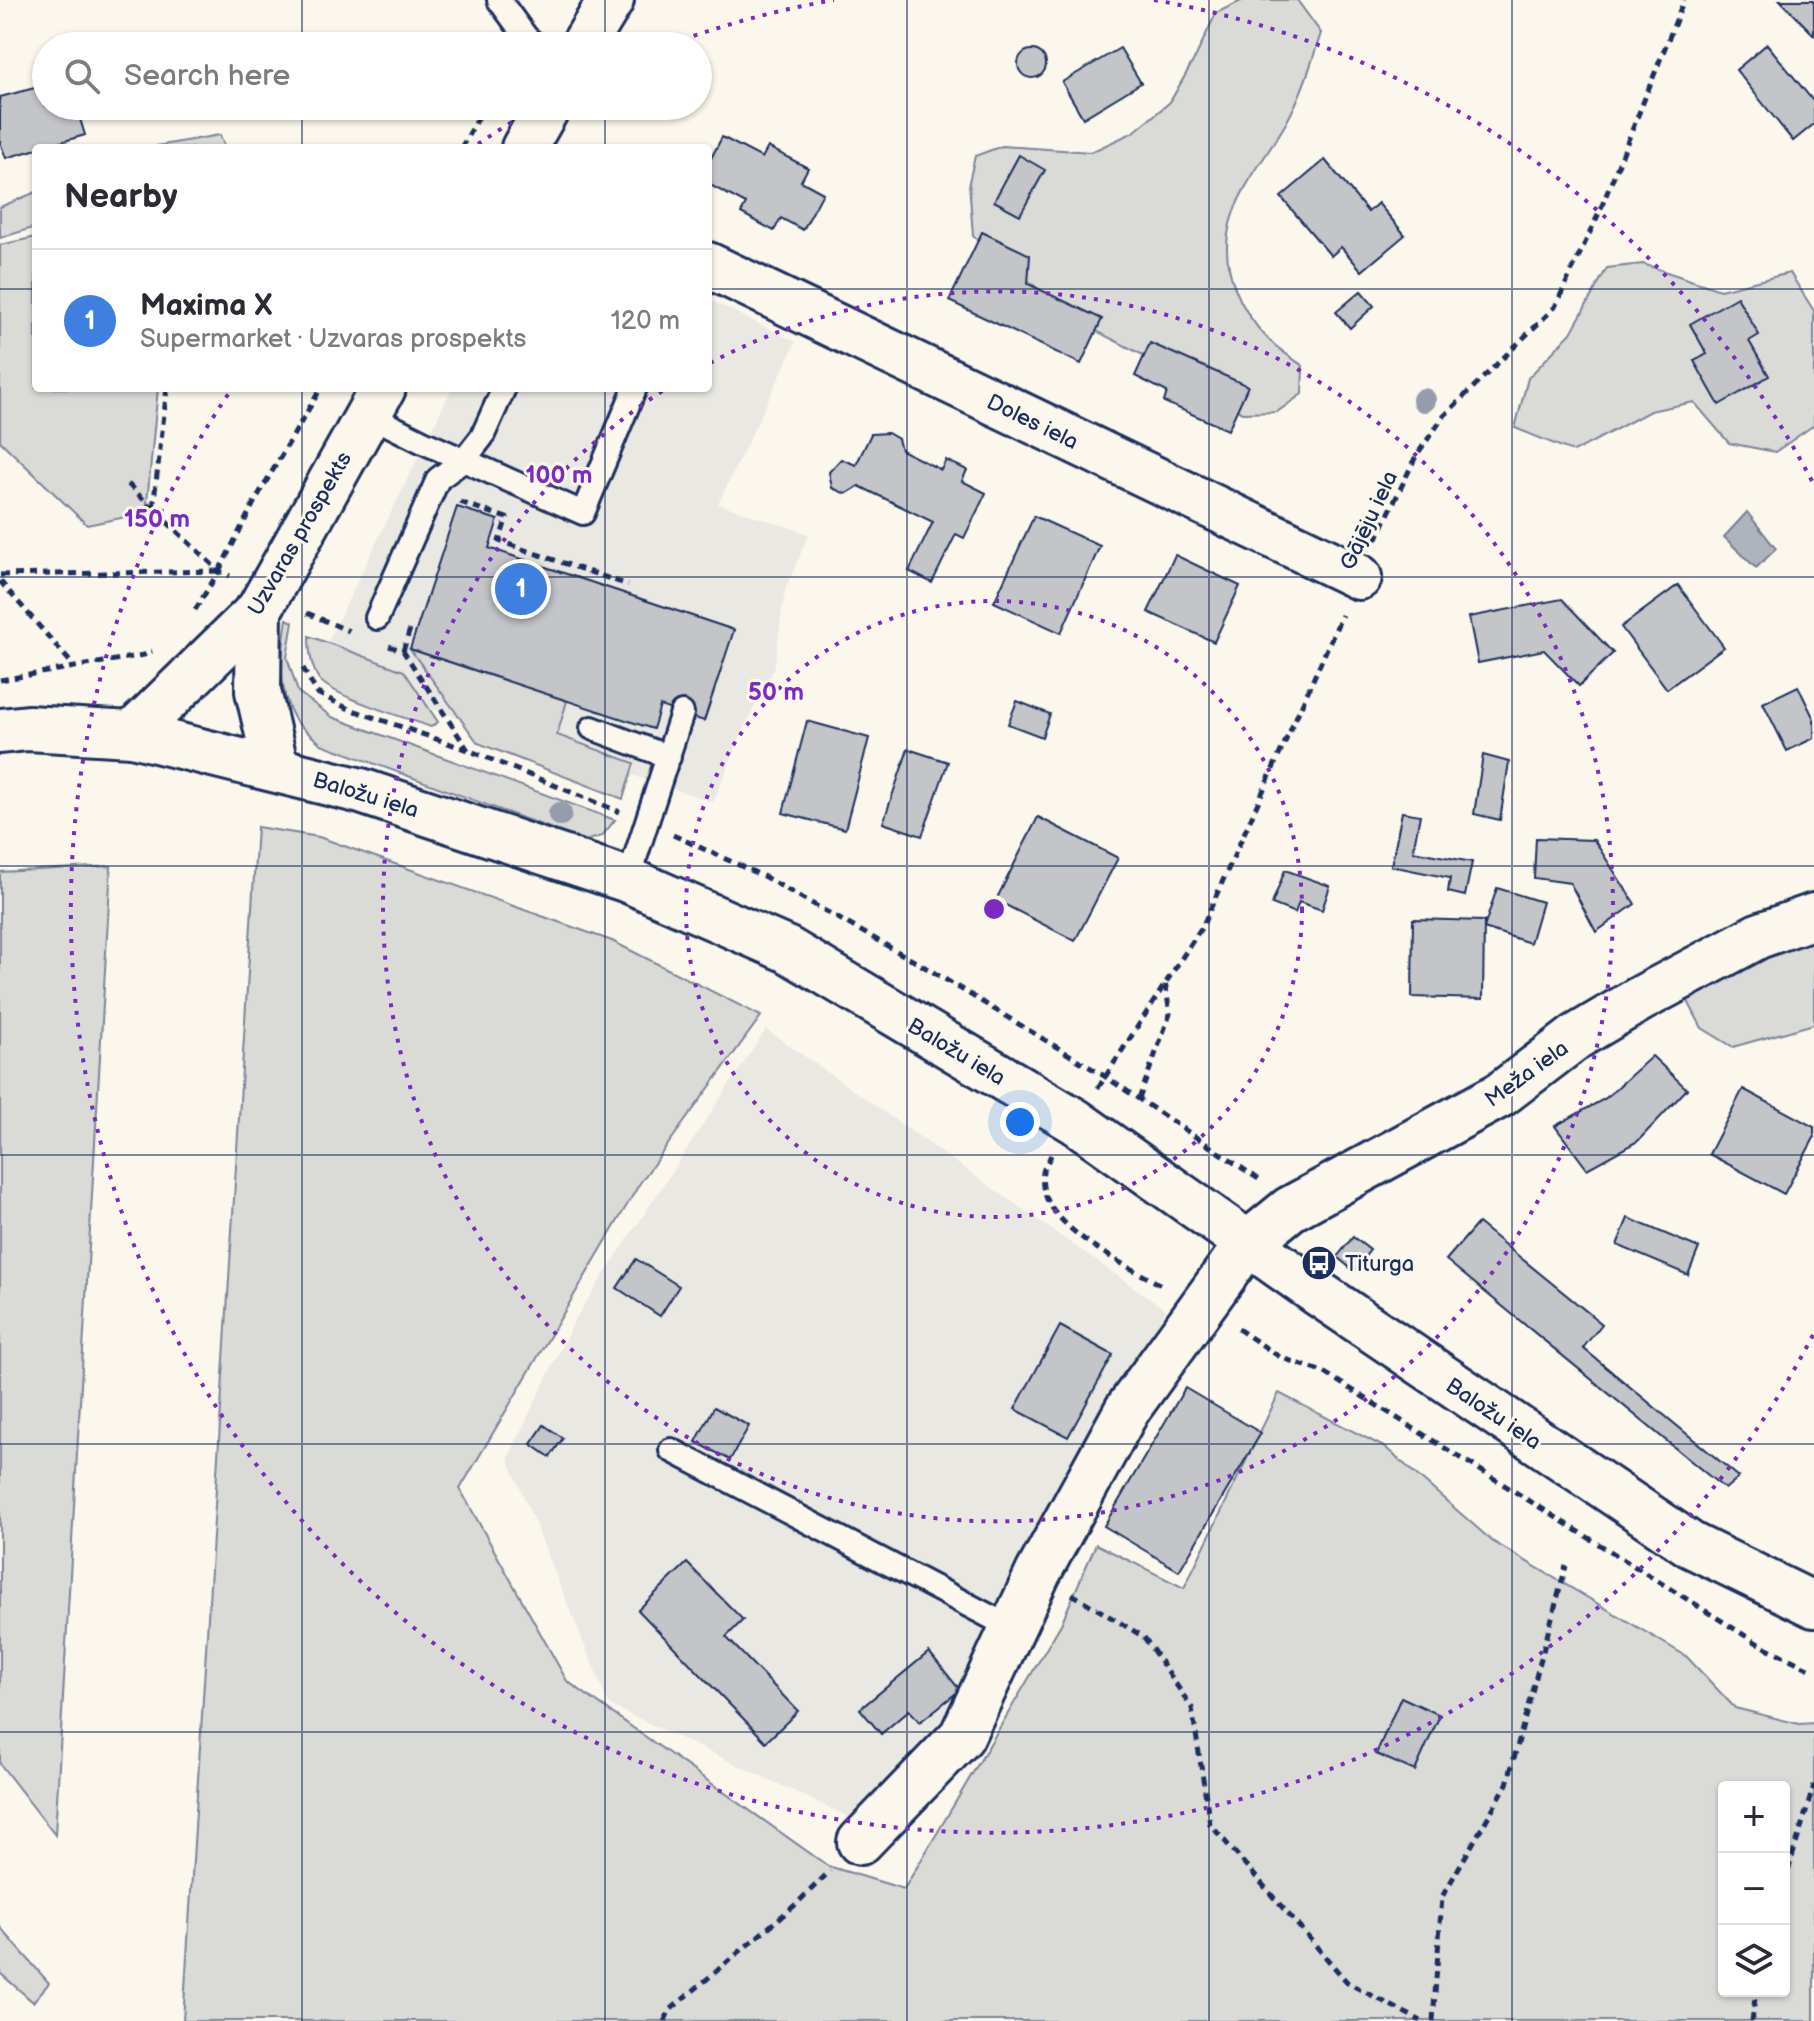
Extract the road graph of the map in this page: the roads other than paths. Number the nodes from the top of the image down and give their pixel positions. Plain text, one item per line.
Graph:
1 (611, 0) edge
2 (498, 1) edge
3 (522, 32) edge
4 (592, 32) edge
5 (540, 120) edge
6 (526, 144) edge
7 (712, 267) edge
8 (502, 392) edge
9 (633, 392) edge
10 (375, 401) edge
11 (464, 460) junction
12 (1359, 577) road end
13 (263, 603) junction
14 (377, 618) dead end
15 (682, 713) dead end
16 (592, 728) dead end
17 (0, 731) edge
18 (132, 734) junction
19 (669, 757) junction
20 (276, 768) junction
21 (628, 880) junction
22 (1814, 916) edge
23 (1247, 1244) junction
24 (671, 1450) dead end
25 (1814, 1605) edge
26 (1012, 1628) junction
27 (860, 1842) road end

1 - 4 street
2 - 3 lane
5 - 6 street
7 - 12 street, Doles iela
8 - 11 lane
9 - 11 lane
10 - 11 lane
10 - 13 street, Uzvaras prospekts
11 - 14 lane
13 - 18 street, Uzvaras prospekts
13 - 20 street
15 - 19 lane
16 - 19 lane
17 - 18 street, Baložu iela
18 - 20 street, Baložu iela
19 - 21 lane
20 - 21 street, Baložu iela
21 - 23 street, Baložu iela
22 - 23 street, Meža iela
23 - 25 street, Baložu iela
23 - 26 street, Meža iela
24 - 26 lane
26 - 27 street, Meža iela

